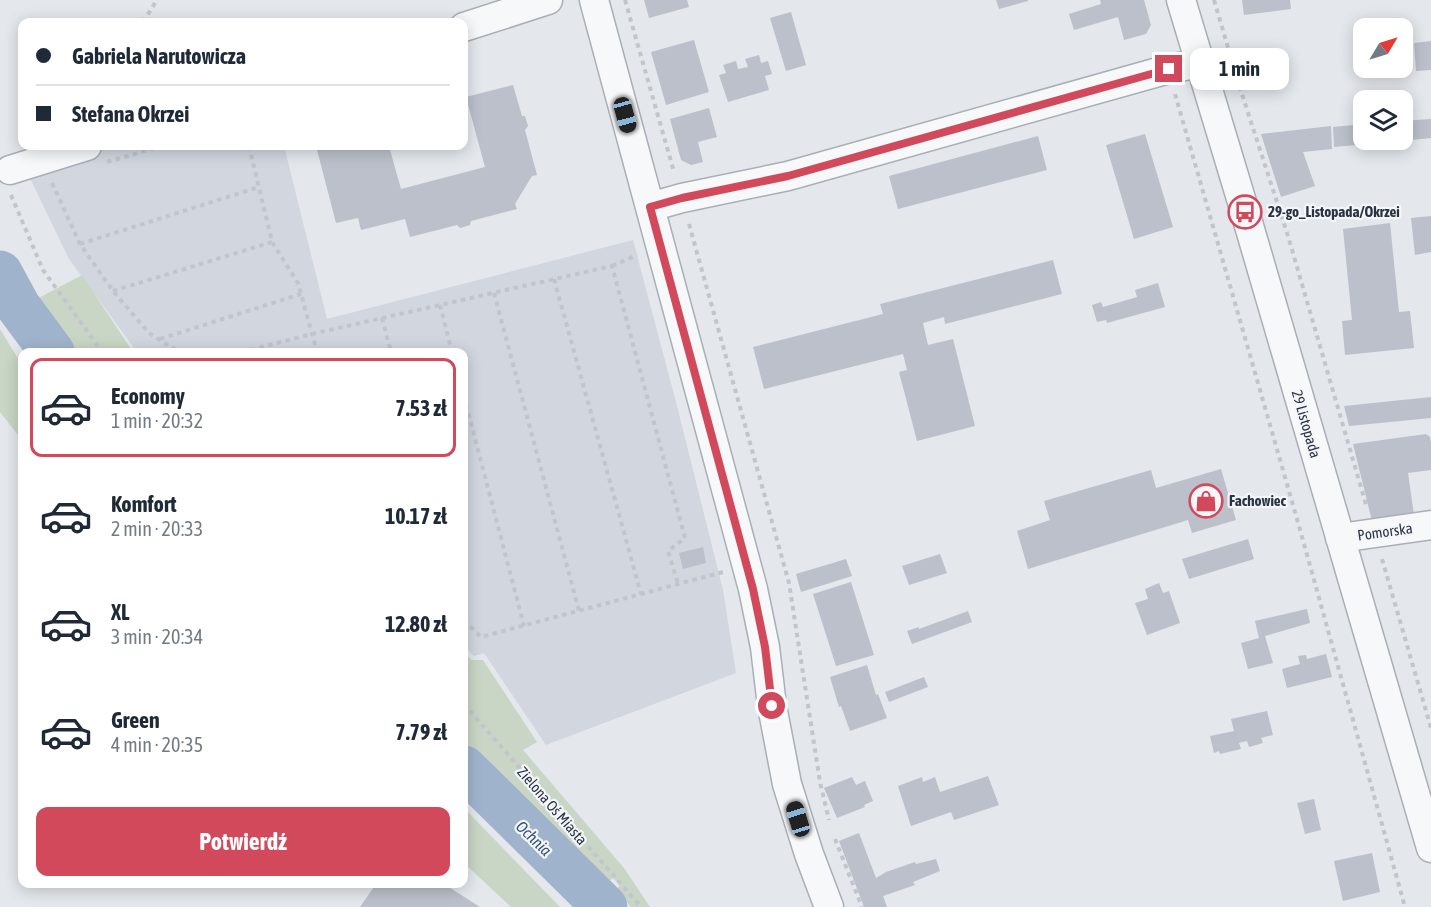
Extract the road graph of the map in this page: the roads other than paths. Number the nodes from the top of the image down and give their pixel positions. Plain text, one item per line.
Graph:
1 (548, 0) edge
2 (594, 0) edge
3 (1181, 0) edge
4 (468, 26) edge
5 (1201, 63) junction
6 (97, 154) edge
7 (10, 182) road end
8 (650, 207) junction
9 (1431, 525) edge
10 (1340, 538) junction
11 (1431, 848) edge
12 (829, 907) edge

1 - 4 street
2 - 8 street
3 - 5 street, 29 Listopada
5 - 8 street
5 - 10 street, 29 Listopada
6 - 7 street
8 - 12 street
9 - 10 street, Pomorska
10 - 11 street, 29 Listopada

